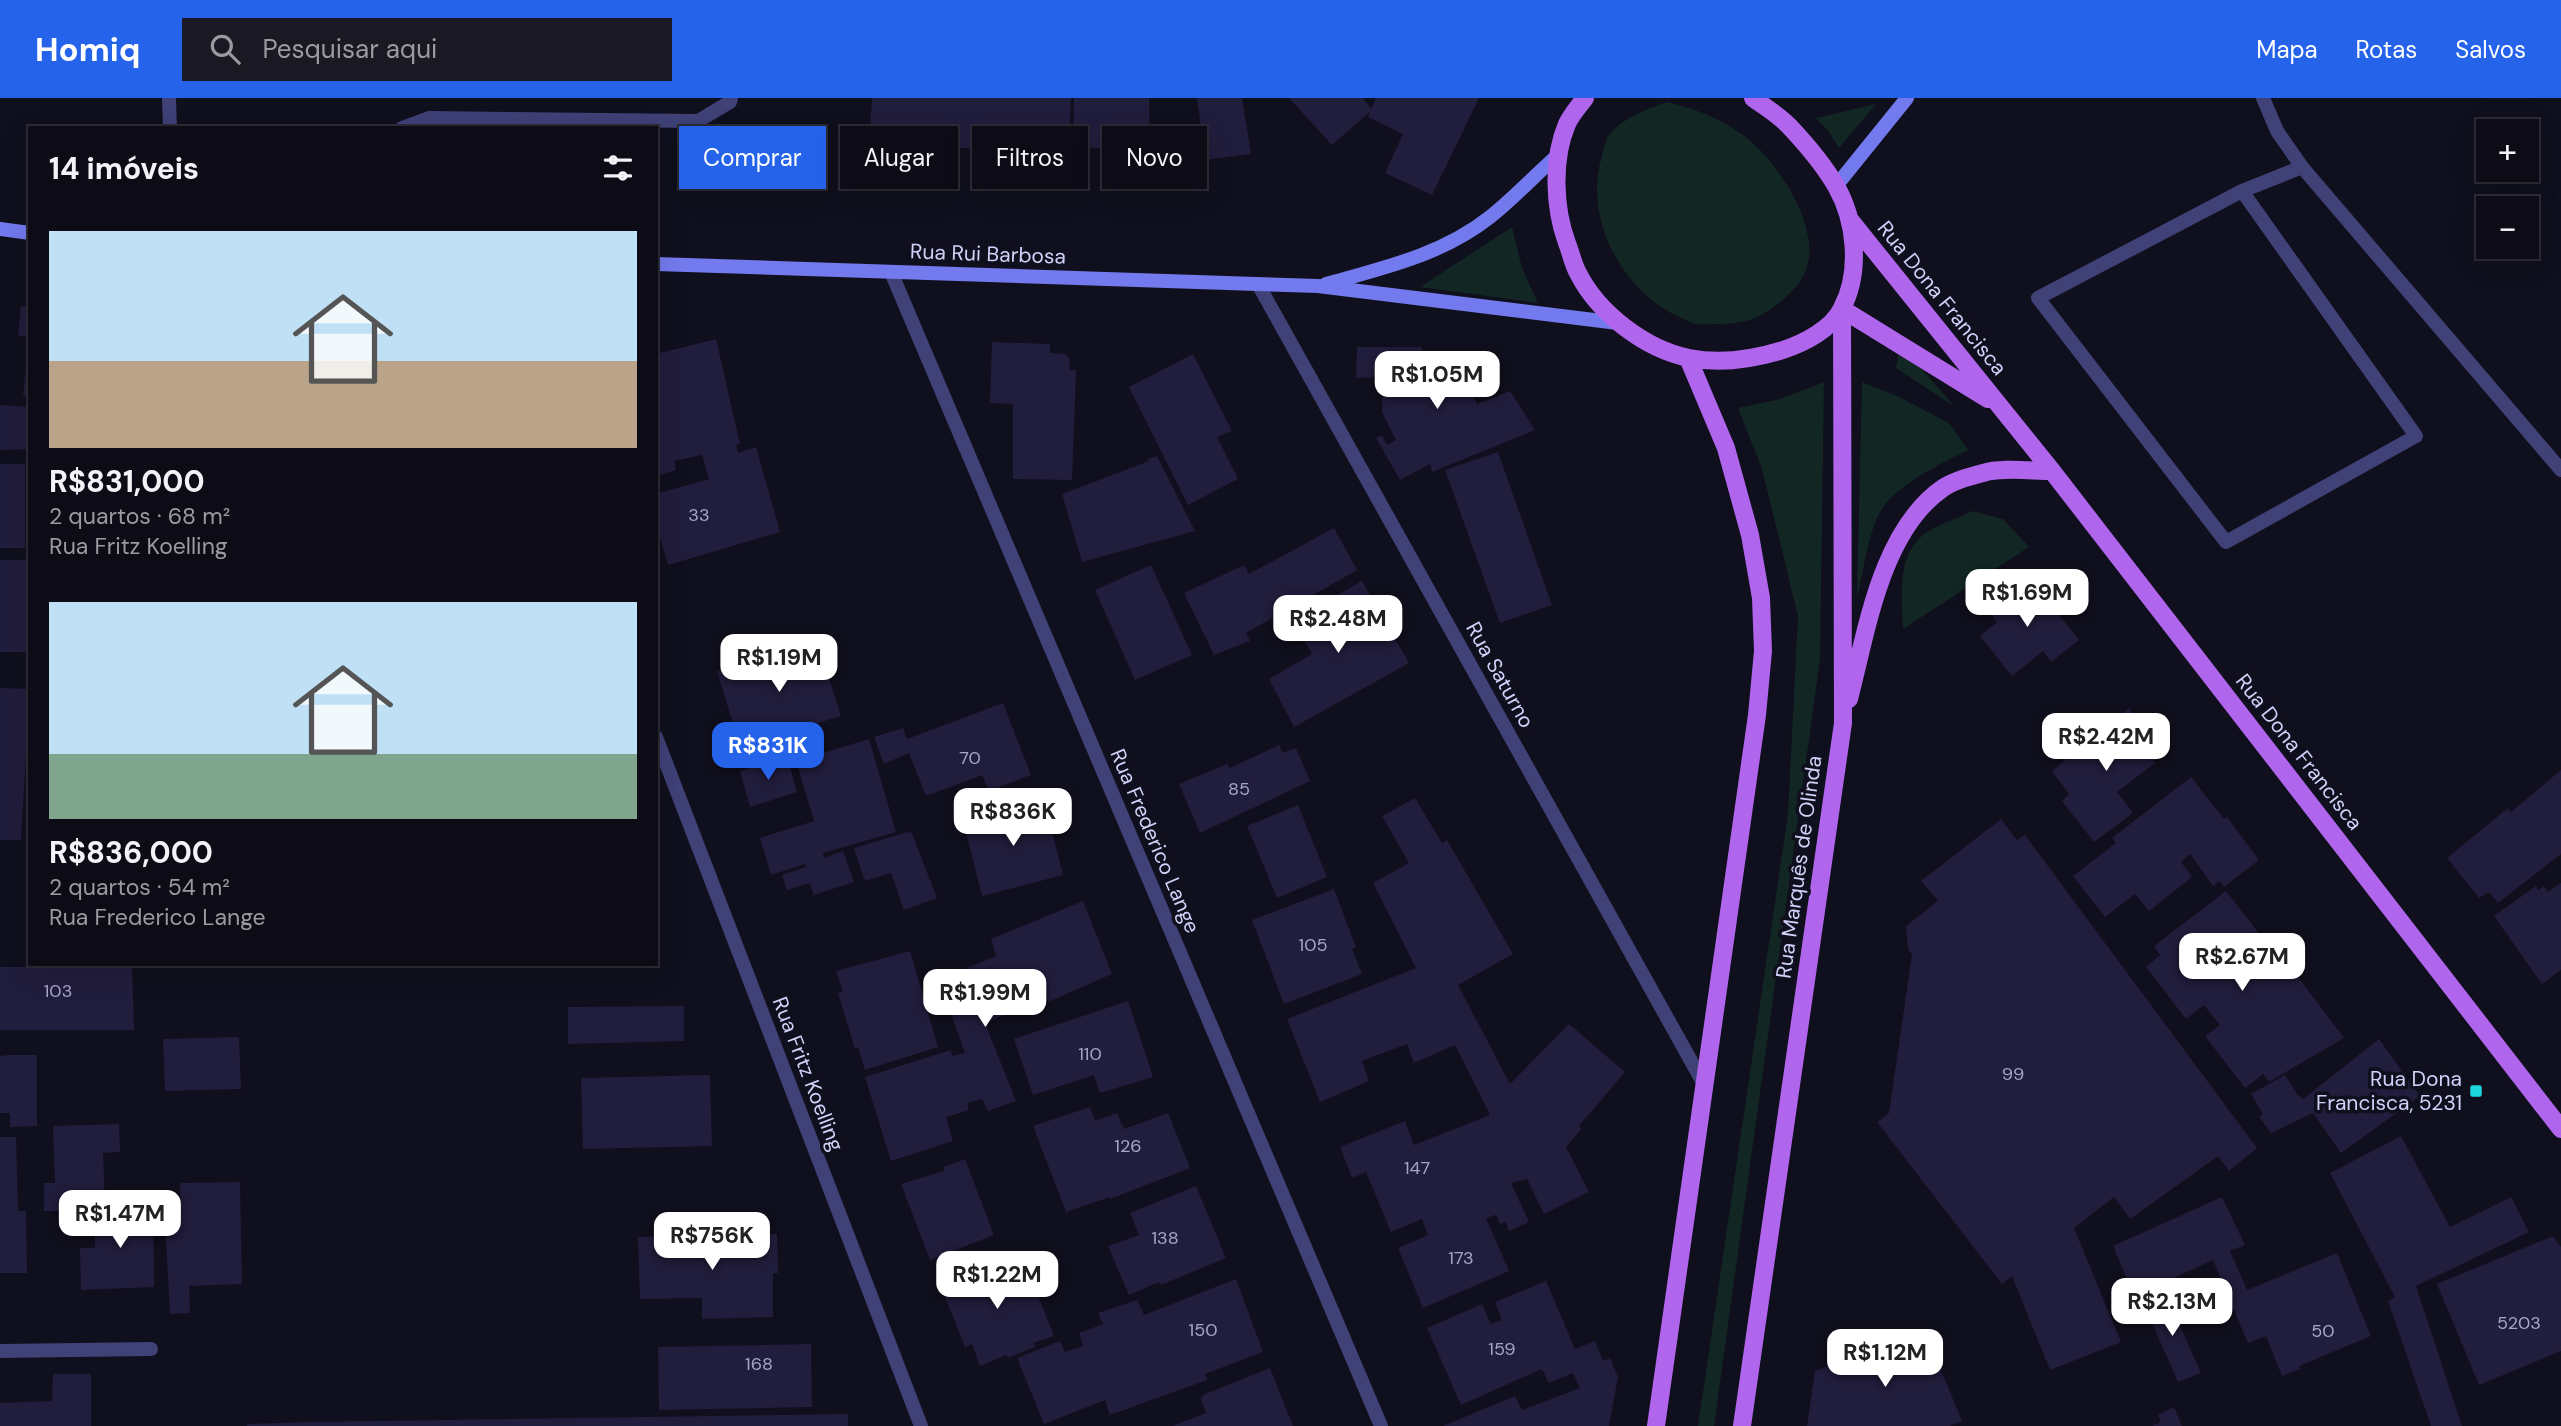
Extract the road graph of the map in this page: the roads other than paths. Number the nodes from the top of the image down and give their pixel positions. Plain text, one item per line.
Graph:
1 (169, 98) edge
2 (731, 98) edge
3 (1564, 98) edge
4 (1585, 98) edge
5 (1753, 98) edge
6 (1907, 98) edge
7 (2263, 98) edge
8 (1567, 122) junction
9 (170, 126) edge
10 (407, 126) edge
11 (1558, 155) junction
12 (2302, 167) junction
13 (1836, 186) junction
14 (2242, 191) junction
15 (1850, 220) junction
16 (0, 229) edge
17 (28, 233) edge
18 (658, 264) edge
19 (891, 272) junction
20 (1258, 284) junction
21 (1318, 286) junction
22 (1842, 309) junction
23 (1618, 323) junction
24 (1688, 358) junction
25 (1998, 405) junction
26 (2561, 470) edge
27 (2052, 471) junction
28 (1843, 723) junction
29 (658, 742) edge
30 (1705, 1086) junction
31 (2561, 1129) edge
32 (151, 1349) dead end
33 (0, 1351) edge
34 (921, 1426) edge
35 (1381, 1426) edge
36 (1656, 1426) edge
37 (1742, 1426) edge

1 - 9 street
2 - 10 street
3 - 8 main road
4 - 8 main road
5 - 13 main road
6 - 13 main road
7 - 12 street
8 - 11 main road
11 - 21 main road, Rua Rui Barbosa
11 - 23 main road
12 - 14 street
12 - 26 street
13 - 15 main road
14 - 14 street
15 - 22 main road
15 - 25 main road, Rua Dona Francisca
16 - 17 main road
18 - 19 main road, Rua Rui Barbosa
19 - 20 main road, Rua Rui Barbosa
19 - 35 street, Rua Frederico Lange
20 - 21 main road, Rua Rui Barbosa
20 - 30 street, Rua Saturno
21 - 23 main road, Rua Rui Barbosa
22 - 24 main road
22 - 25 main road, Rua Dona Francisca
22 - 28 main road, Rua Marquês de Olinda
23 - 24 main road
24 - 30 main road
25 - 27 main road, Rua Dona Francisca
27 - 28 main road
27 - 31 main road, Rua Dona Francisca
28 - 37 main road, Rua Marquês de Olinda
29 - 34 street, Rua Fritz Koelling
30 - 36 main road
32 - 33 street

